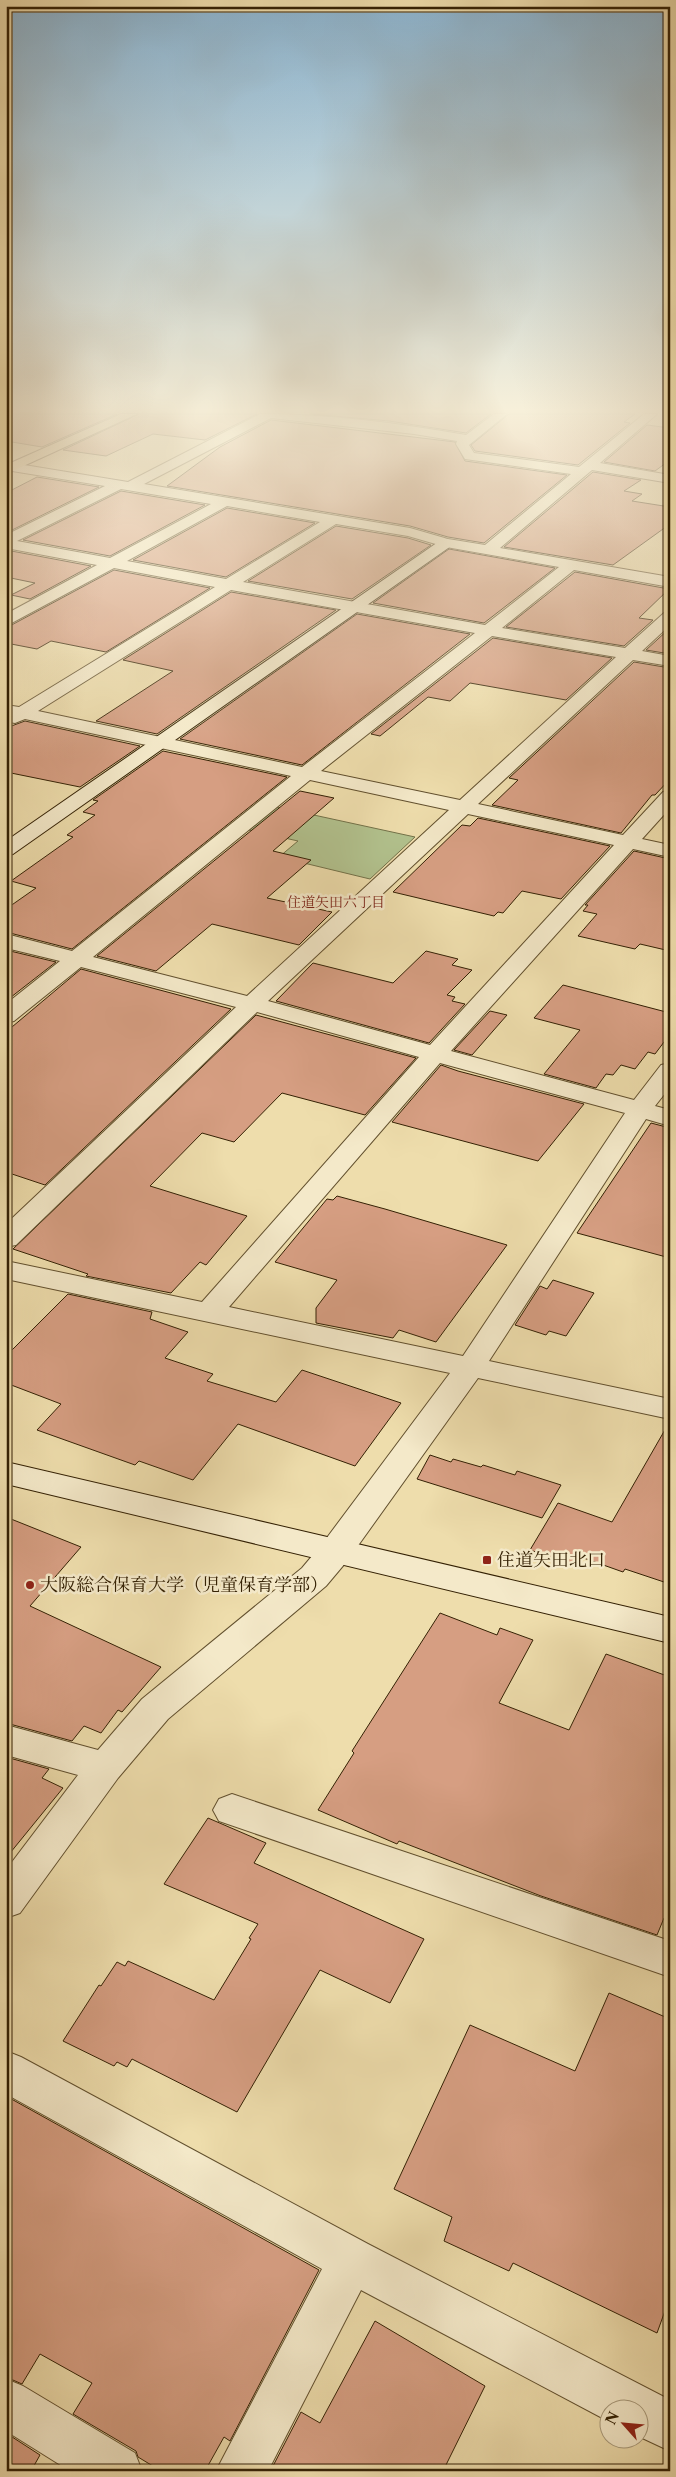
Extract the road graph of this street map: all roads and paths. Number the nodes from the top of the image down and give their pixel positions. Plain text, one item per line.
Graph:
1 (32, 530) edge
2 (175, 530) edge
3 (317, 530) edge
4 (396, 530) edge
5 (512, 530) edge
6 (6, 542) edge
7 (446, 543) junction
8 (488, 550) junction
9 (114, 563) junction
10 (571, 565) junction
11 (670, 582) edge
12 (230, 584) junction
13 (354, 607) junction
14 (670, 616) edge
15 (6, 621) edge
16 (491, 630) junction
17 (628, 654) junction
18 (670, 661) edge
19 (14, 711) edge
20 (6, 723) edge
21 (161, 742) junction
22 (307, 773) junction
23 (670, 796) edge
24 (463, 807) junction
25 (629, 842) junction
26 (6, 850) edge
27 (670, 851) edge
28 (6, 941) edge
29 (77, 960) junction
30 (252, 1004) junction
31 (6, 1016) edge
32 (435, 1054) junction
33 (670, 1070) edge
34 (639, 1111) junction
35 (670, 1118) edge
36 (6, 1239) edge
37 (6, 1270) edge
38 (209, 1312) junction
39 (471, 1366) junction
40 (670, 1410) edge
41 (6, 1473) edge
42 (335, 1552) junction
43 (670, 1630) edge
44 (6, 1740) edge
45 (105, 1767) junction
46 (232, 1810) dead end
47 (6, 1901) edge
48 (670, 1959) edge
49 (6, 2071) edge
50 (352, 2260) junction
51 (619, 2400) edge
52 (6, 2403) edge
53 (648, 2415) edge
54 (670, 2426) edge
55 (117, 2471) edge
56 (241, 2471) edge

1 - 6 street
2 - 9 street
3 - 12 street
4 - 7 street
5 - 8 street
6 - 9 street
7 - 8 street
7 - 13 street
8 - 10 street
9 - 12 street
9 - 15 street
10 - 11 street
10 - 16 street
12 - 13 street
12 - 19 street
13 - 16 street
13 - 21 street
14 - 17 street
16 - 17 street
16 - 22 street
17 - 18 street
17 - 24 street
19 - 20 street
19 - 21 street
21 - 22 street
21 - 26 street
22 - 24 street
22 - 29 street
23 - 25 street
24 - 25 street
24 - 30 street
25 - 27 street
25 - 32 street
28 - 29 street
29 - 30 street
29 - 31 street
30 - 32 street
30 - 36 street
32 - 34 street
32 - 38 street
33 - 34 street
34 - 35 street
34 - 39 street
37 - 38 street
38 - 39 street
39 - 40 street
39 - 42 street
41 - 42 street
42 - 43 street
42 - 45 street
44 - 45 street
45 - 47 street
46 - 48 street
49 - 50 street
50 - 51 street
50 - 56 street
52 - 55 street
53 - 54 street

